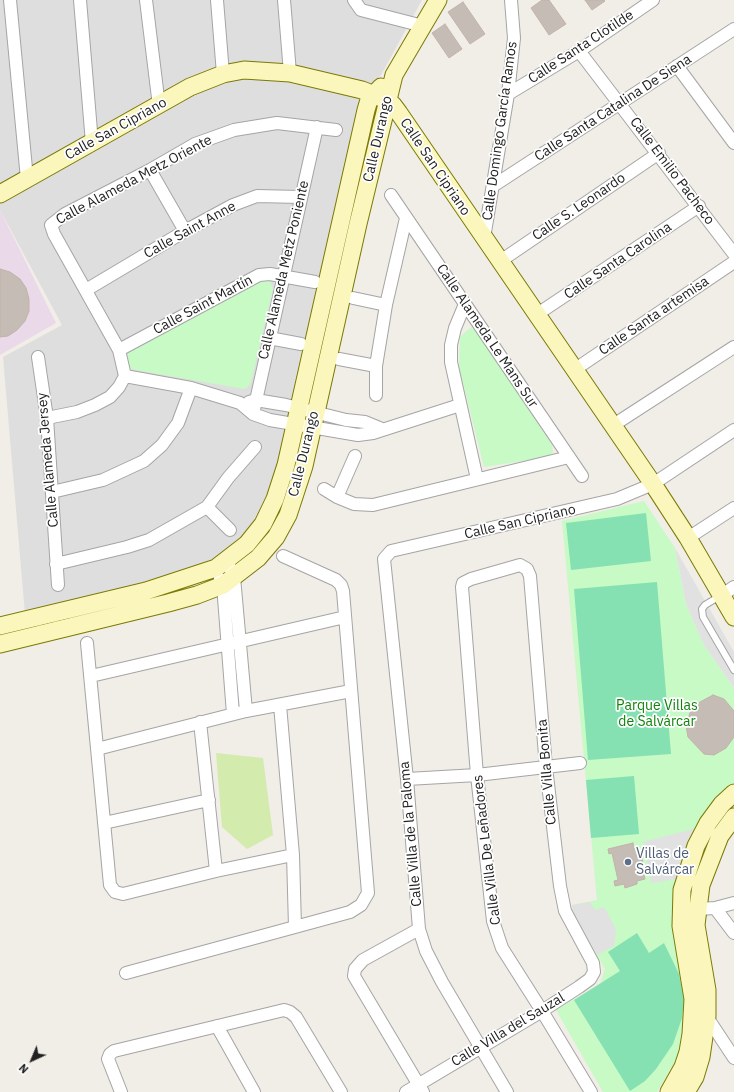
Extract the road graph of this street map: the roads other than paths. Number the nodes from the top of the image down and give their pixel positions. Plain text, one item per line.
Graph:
1 (10, 0) edge
2 (80, 0) edge
3 (146, 0) edge
4 (217, 0) edge
5 (284, 0) edge
6 (354, 0) edge
7 (438, 0) edge
8 (511, 0) edge
9 (653, 0) edge
10 (423, 26) junction
11 (733, 32) edge
12 (579, 51) junction
13 (677, 66) junction
14 (290, 73) junction
15 (223, 74) junction
16 (508, 94) junction
17 (380, 97) junction
18 (620, 103) junction
19 (159, 106) junction
20 (317, 127) junction
21 (336, 130) dead end
22 (92, 143) junction
23 (734, 143) edge
24 (658, 153) junction
25 (150, 170) junction
26 (27, 179) junction
27 (492, 186) junction
28 (0, 194) edge
29 (391, 195) dead end
30 (300, 197) junction
31 (699, 206) junction
32 (406, 218) junction
33 (185, 231) junction
34 (484, 238) junction
35 (734, 254) edge
36 (499, 262) junction
37 (734, 262) edge
38 (283, 276) junction
39 (314, 282) dead end
40 (86, 290) junction
41 (353, 298) dead end
42 (465, 304) junction
43 (386, 305) junction
44 (536, 315) junction
45 (269, 338) junction
46 (301, 344) dead end
47 (734, 347) edge
48 (119, 350) junction
49 (38, 357) dead end
50 (339, 359) dead end
51 (376, 366) junction
52 (574, 370) junction
53 (125, 376) junction
54 (191, 388) junction
55 (376, 395) dead end
56 (256, 400) junction
57 (240, 404) junction
58 (460, 405) junction
59 (253, 414) junction
60 (47, 418) junction
61 (305, 418) junction
62 (346, 420) junction
63 (612, 426) junction
64 (382, 429) junction
65 (734, 430) edge
66 (345, 433) junction
67 (255, 446) dead end
68 (355, 456) dead end
69 (569, 457) junction
70 (582, 476) dead end
71 (477, 479) junction
72 (653, 484) junction
73 (324, 489) dead end
74 (52, 492) junction
75 (337, 497) junction
76 (207, 507) junction
77 (734, 508) edge
78 (230, 530) dead end
79 (688, 538) junction
80 (386, 555) joint
81 (283, 556) dead end
82 (56, 564) junction
83 (221, 565) junction
84 (228, 581) junction
85 (463, 583) joint
86 (58, 585) dead end
87 (728, 592) edge
88 (345, 617) junction
89 (734, 617) edge
90 (0, 626) edge
91 (241, 640) junction
92 (0, 644) edge
93 (87, 644) dead end
94 (227, 644) junction
95 (734, 670) edge
96 (91, 676) junction
97 (351, 691) junction
98 (280, 705) junction
99 (246, 711) junction
100 (232, 714) junction
101 (200, 722) junction
102 (97, 749) junction
103 (580, 763) dead end
104 (546, 767) junction
105 (477, 775) junction
106 (407, 779) junction
107 (734, 793) edge
108 (209, 800) junction
109 (734, 817) edge
110 (104, 823) junction
111 (293, 855) junction
112 (216, 871) junction
113 (734, 903) edge
114 (715, 908) junction
115 (697, 909) junction
116 (296, 927) junction
117 (420, 929) junction
118 (734, 933) edge
119 (594, 972) joint
120 (126, 973) dead end
121 (693, 999) junction
122 (542, 1011) junction
123 (707, 1016) junction
124 (217, 1026) junction
125 (480, 1047) junction
126 (734, 1058) edge
127 (421, 1088) edge
128 (674, 1091) edge
129 (121, 1092) edge
130 (253, 1092) edge
131 (341, 1092) edge
132 (406, 1092) edge
133 (507, 1092) edge
134 (591, 1092) edge

1 - 26 street
2 - 22 street
3 - 19 street
4 - 15 street
5 - 14 street
6 - 10 street
7 - 10 street, Calle Durango
8 - 16 street, Calle Domingo García Ramos
9 - 12 street, Calle Santa Clotilde
10 - 17 street, Calle Durango
11 - 13 street, Calle Santa Catalina De Siena
12 - 16 street, Calle Santa Clotilde
12 - 18 street, Calle Emilio Pacheco
13 - 18 street, Calle Santa Catalina De Siena
13 - 23 street
14 - 15 street, Calle San Cipriano
14 - 17 street, Calle San Cipriano
15 - 19 street, Calle San Cipriano
16 - 27 street, Calle Domingo García Ramos
17 - 34 street, Calle San Cipriano
17 - 61 street, Calle Durango
18 - 24 street, Calle Emilio Pacheco
18 - 27 street, Calle Santa Catalina De Siena
19 - 22 street, Calle San Cipriano
20 - 21 street, Calle Alameda Metz Oriente
20 - 25 street, Calle Alameda Metz Oriente
20 - 30 street, Calle Alameda Metz Poniente
22 - 26 street, Calle San Cipriano
24 - 31 street, Calle Emilio Pacheco
24 - 36 street, Calle S. Leonardo
25 - 33 street
25 - 40 street, Calle Alameda Metz Oriente
26 - 28 street, Calle San Cipriano
27 - 34 street, Calle Domingo García Ramos
29 - 32 street, Calle Alameda Le Mans Sur
30 - 33 street, Calle Saint Anne
30 - 38 street, Calle Alameda Metz Poniente
31 - 35 street, Calle Emilio Pacheco
31 - 44 street, Calle Santa Carolina
32 - 42 street, Calle Alameda Le Mans Sur
32 - 43 street
33 - 40 street, Calle Saint Anne
34 - 36 street, Calle San Cipriano
36 - 44 street, Calle San Cipriano
37 - 52 street, Calle Santa artemisa
38 - 39 street, Calle Saint Martín
38 - 45 street, Calle Alameda Metz Poniente
38 - 48 street, Calle Saint Martín
40 - 48 street
41 - 43 street
42 - 58 street
42 - 69 street, Calle Alameda Le Mans Sur
43 - 51 street
44 - 52 street, Calle San Cipriano
45 - 46 street
45 - 56 street, Calle Alameda Metz Poniente
47 - 63 street
48 - 53 street
49 - 60 street, Calle Alameda Jersey
50 - 51 street
51 - 55 street
52 - 63 street, Calle San Cipriano
53 - 54 street
53 - 60 street
54 - 57 street
54 - 74 street
56 - 57 street
56 - 59 street, Calle Alameda Metz Poniente
56 - 61 street
57 - 59 street
58 - 64 street
58 - 71 street
59 - 61 street
60 - 74 street, Calle Alameda Jersey
61 - 62 street
61 - 66 street
61 - 83 street, Calle Durango
61 - 84 street, Calle Durango
62 - 64 street
62 - 66 street
63 - 72 street, Calle San Cipriano
64 - 66 street
65 - 72 street, Calle San Cipriano
67 - 76 street
68 - 75 street
69 - 70 street, Calle Alameda Le Mans Sur
69 - 71 street
71 - 75 street
72 - 79 street, Calle San Cipriano
72 - 80 street, Calle San Cipriano
73 - 75 street
74 - 82 street, Calle Alameda Jersey
76 - 78 street
76 - 82 street
77 - 79 street
79 - 87 street, Calle San Cipriano
80 - 106 street, Calle Villa de la Paloma
81 - 88 street
82 - 86 street, Calle Alameda Jersey
83 - 84 street
83 - 90 street, Calle Durango
84 - 91 street
84 - 92 street, Calle Durango
84 - 94 street
85 - 104 street, Calle Villa Bonita
85 - 105 street, Calle Villa De Leñadores
87 - 89 street, Calle San Cipriano
87 - 95 lane
88 - 91 street
88 - 97 street
91 - 94 street
91 - 99 street
93 - 96 street
94 - 96 street
94 - 100 street
96 - 102 street
97 - 98 street
97 - 116 street
98 - 99 street
98 - 111 street
99 - 100 street
100 - 101 street
101 - 102 street
101 - 108 street
102 - 110 street
103 - 104 street
104 - 105 street
104 - 119 street, Calle Villa Bonita
105 - 106 street
105 - 122 street, Calle Villa De Leñadores
106 - 117 street, Calle Villa de la Paloma
107 - 121 street
108 - 110 street
108 - 112 street
109 - 115 street
110 - 112 street
111 - 112 street
111 - 116 street
113 - 114 street
114 - 115 street
114 - 118 street
115 - 123 street
116 - 120 street
117 - 125 street, Calle Villa de la Paloma
117 - 127 street
119 - 122 street, Calle Villa del Sauzal
121 - 123 street
121 - 128 street
122 - 125 street, Calle Villa del Sauzal
122 - 134 street, Calle Villa De Leñadores
123 - 126 street
123 - 128 street
124 - 129 street
124 - 130 street
124 - 131 street
125 - 127 street, Calle Villa del Sauzal
125 - 133 street, Calle Villa de la Paloma
127 - 132 street, Calle Villa del Sauzal

